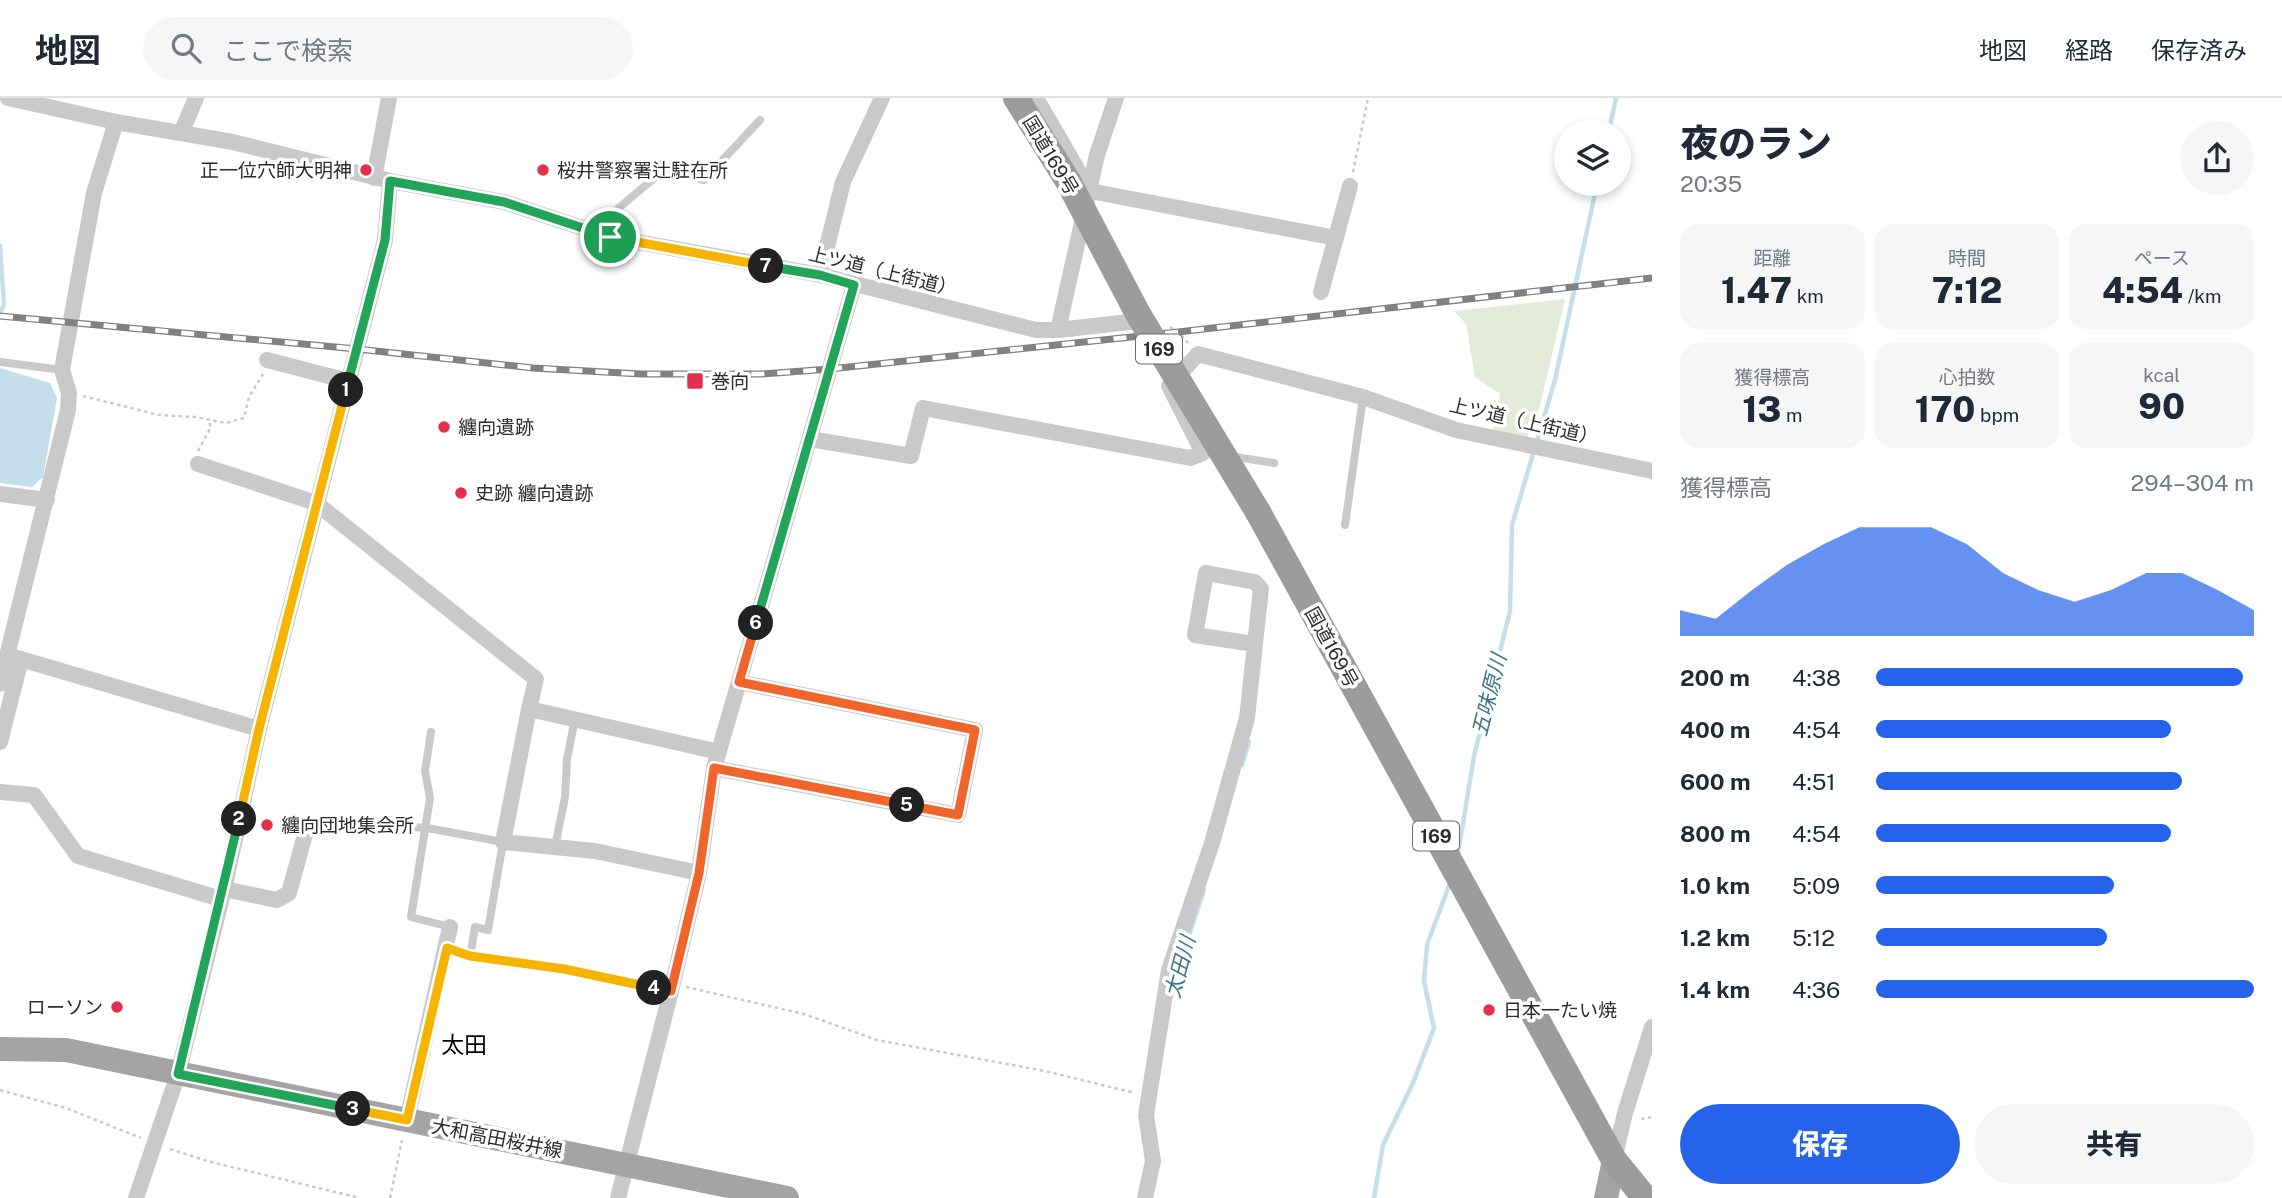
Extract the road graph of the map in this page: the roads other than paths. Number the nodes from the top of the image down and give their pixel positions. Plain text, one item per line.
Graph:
1 (8, 98) edge
2 (196, 98) edge
3 (389, 98) edge
4 (882, 98) edge
5 (1016, 98) edge
6 (1036, 98) edge
7 (1116, 98) edge
8 (760, 120) dead end
9 (117, 122) junction
10 (181, 133) junction
11 (382, 180) junction
12 (1079, 186) junction
13 (1350, 186) road end
14 (591, 231) junction
15 (1336, 238) junction
16 (820, 275) junction
17 (854, 285) junction
18 (1321, 292) dead end
19 (1155, 319) road end
20 (1058, 330) junction
21 (267, 360) road end
22 (0, 362) edge
23 (62, 370) junction
24 (348, 381) junction
25 (1363, 397) junction
26 (810, 439) junction
27 (1203, 453) junction
28 (1274, 463) dead end
29 (198, 464) road end
30 (1652, 471) edge
31 (0, 494) edge
32 (47, 500) junction
33 (316, 503) junction
34 (1345, 525) dead end
35 (1254, 644) junction
36 (14, 657) junction
37 (739, 682) junction
38 (0, 684) edge
39 (529, 709) junction
40 (575, 719) junction
41 (259, 729) junction
42 (431, 732) dead end
43 (0, 742) edge
44 (719, 752) junction
45 (714, 768) junction
46 (0, 792) edge
47 (427, 828) junction
48 (306, 831) joint
49 (503, 842) junction
50 (555, 846) junction
51 (699, 873) junction
52 (223, 894) junction
53 (450, 927) joint
54 (447, 948) junction
55 (470, 956) junction
56 (672, 988) junction
57 (1652, 1027) edge
58 (0, 1049) edge
59 (178, 1074) junction
60 (1582, 1103) junction
61 (1625, 1112) junction
62 (407, 1120) junction
63 (1614, 1160) junction
64 (625, 1164) junction
65 (136, 1198) edge
66 (618, 1198) edge
67 (787, 1198) edge
68 (1146, 1198) edge
69 (1606, 1198) edge
70 (1646, 1198) edge

1 - 9 street, 上ツ道（上街道）
2 - 10 street
3 - 11 street
4 - 16 street
5 - 12 highway, 国道169号 / 169
6 - 12 street
7 - 12 street
8 - 14 lane
9 - 10 street, 上ツ道（上街道）
9 - 23 street
10 - 11 street, 上ツ道（上街道）
11 - 14 street, 上ツ道（上街道）
11 - 24 street
12 - 15 street
12 - 20 street
12 - 60 highway, 国道169号 / 169, bridge
13 - 15 street
14 - 16 street, 上ツ道（上街道）
15 - 18 street
16 - 17 street, 上ツ道（上街道）
17 - 20 street, 上ツ道（上街道）
17 - 26 street
19 - 20 street, 上ツ道（上街道）
21 - 24 street
22 - 23 lane
23 - 32 street
24 - 33 street
25 - 27 street, 上ツ道（上街道）
25 - 30 street, 上ツ道（上街道）
25 - 34 lane
26 - 27 street
26 - 37 street
27 - 28 lane
29 - 33 street
31 - 32 street
32 - 36 street
33 - 39 street
33 - 41 street
35 - 35 street
35 - 68 street
36 - 38 street
36 - 41 street
36 - 43 street
37 - 44 street
37 - 45 street
39 - 40 street
39 - 49 street
40 - 44 street
40 - 50 lane
41 - 52 street
42 - 47 lane
44 - 45 street
45 - 51 street
46 - 52 street
47 - 48 lane
47 - 49 lane
47 - 53 lane
48 - 52 street
49 - 50 street
49 - 55 lane
50 - 51 street
51 - 56 street
52 - 59 street
53 - 54 street
54 - 55 lane
54 - 62 street
55 - 56 lane
56 - 64 street
57 - 61 street
58 - 59 main road, 大和高田桜井線
59 - 62 main road, 大和高田桜井線
59 - 65 street
60 - 61 street
60 - 63 highway, 国道169号 / 169
61 - 63 street
62 - 64 main road, 大和高田桜井線
63 - 69 main road
63 - 70 highway, 国道169号 / 169
64 - 66 street
64 - 67 main road, 大和高田桜井線

